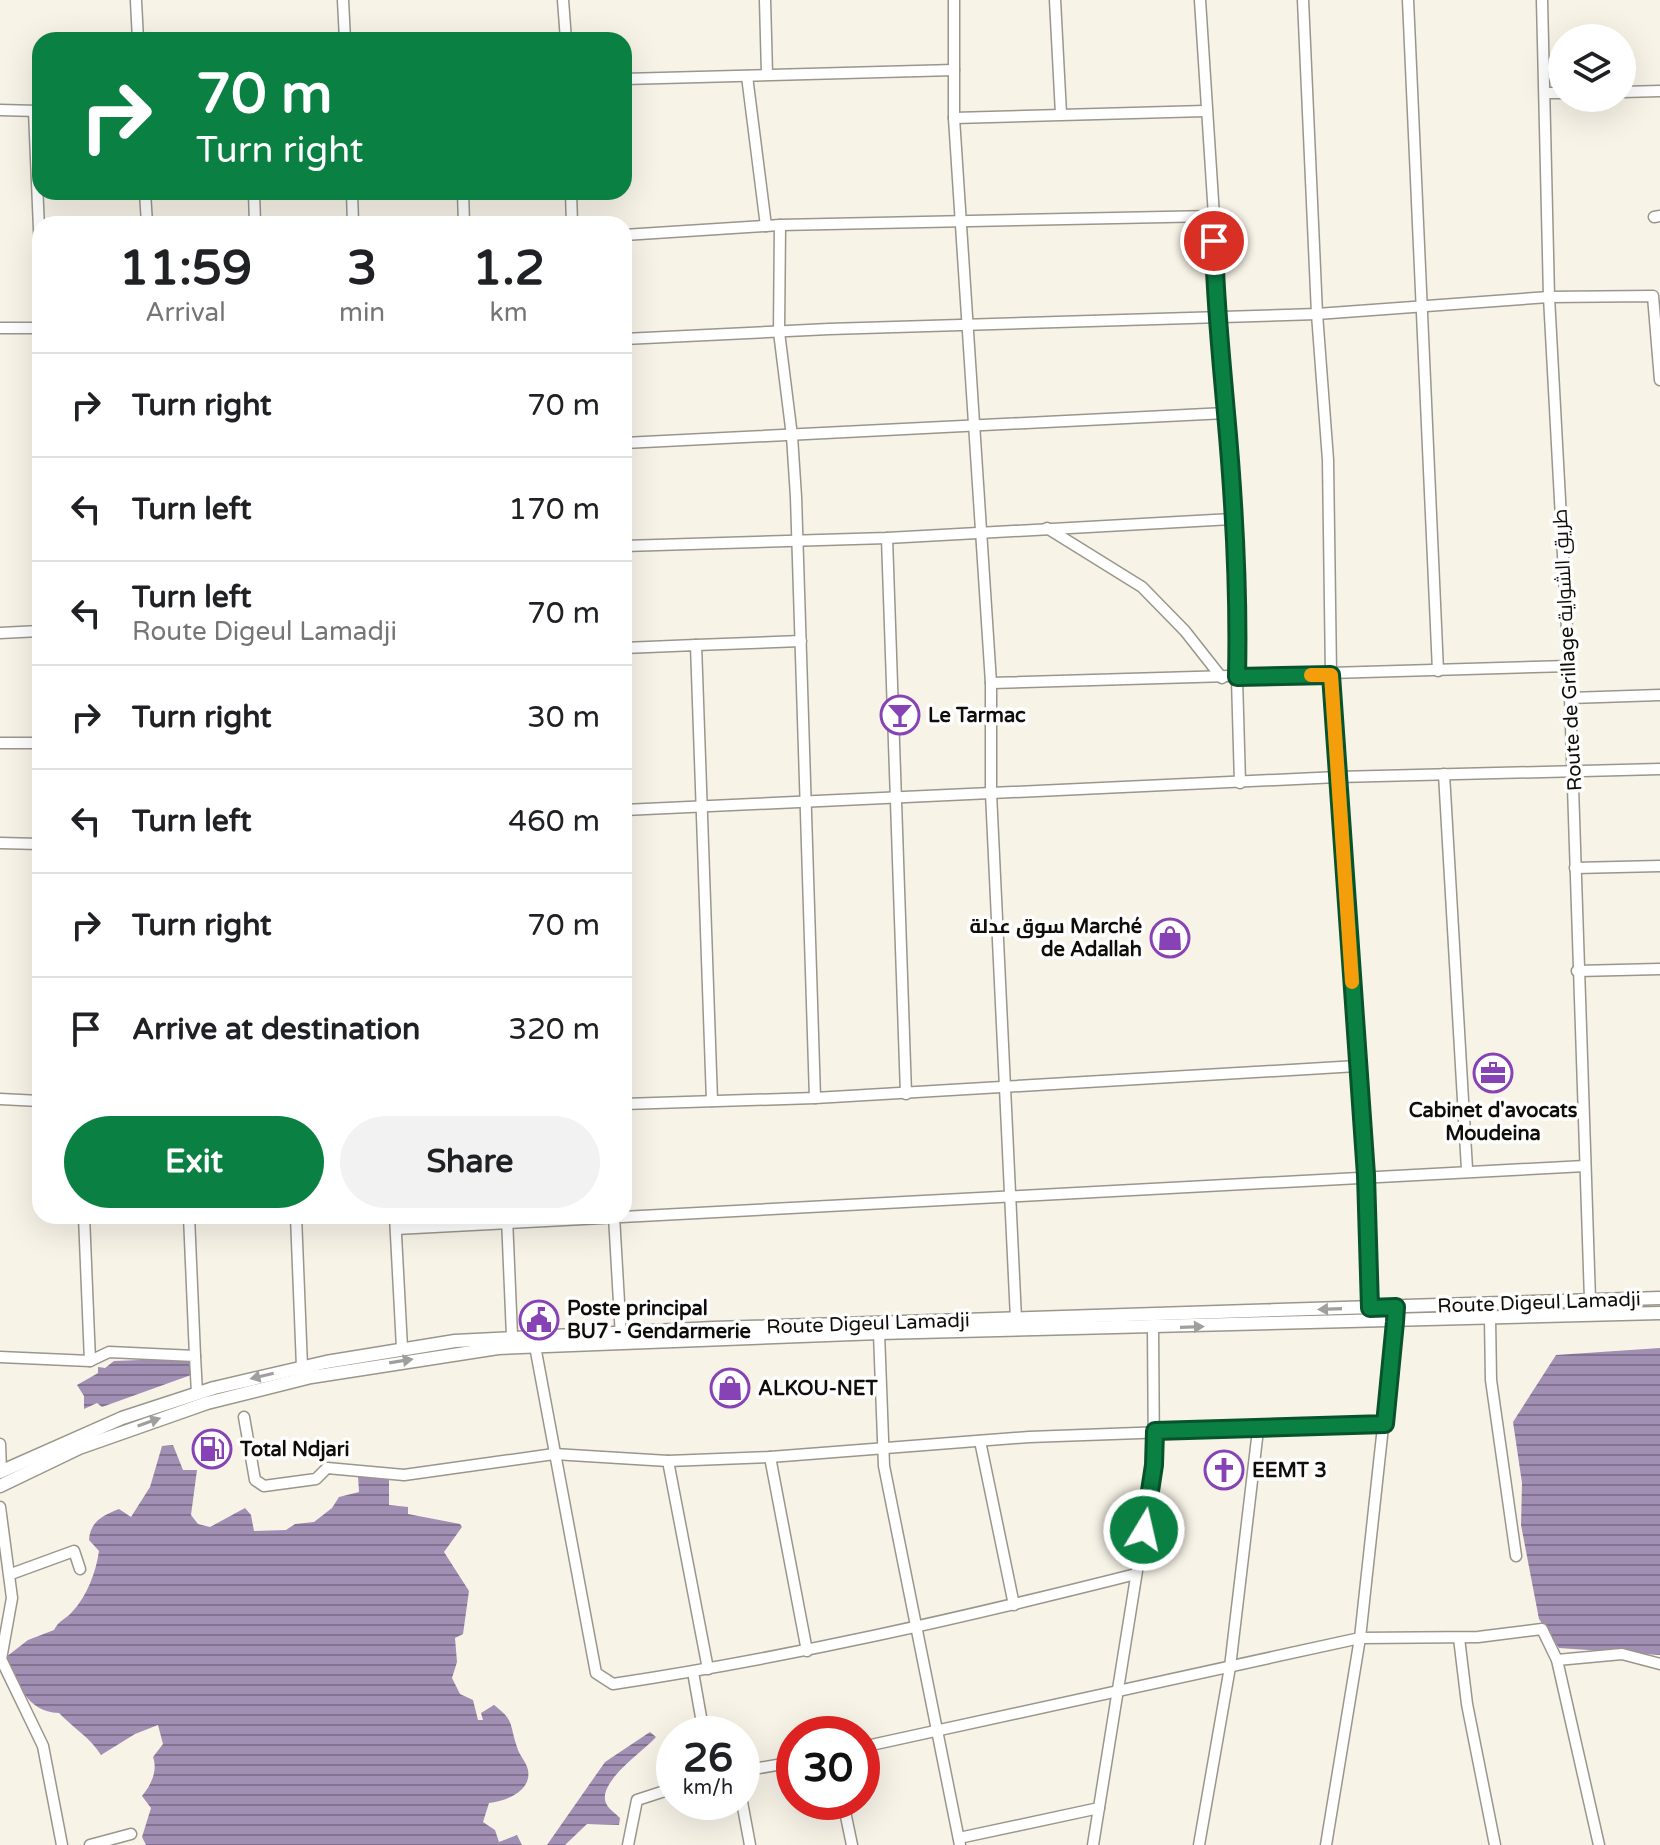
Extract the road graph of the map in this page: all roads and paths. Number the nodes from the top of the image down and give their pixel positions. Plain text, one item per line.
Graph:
1 (136, 0) edge
2 (343, 0) edge
3 (563, 0) edge
4 (765, 0) edge
5 (954, 0) edge
6 (1055, 0) edge
7 (1200, 0) edge
8 (1303, 0) edge
9 (1408, 0) edge
10 (1542, 0) edge
11 (138, 32) edge
12 (345, 32) edge
13 (565, 32) edge
14 (954, 70) junction
15 (767, 74) junction
16 (747, 76) junction
17 (632, 79) edge
18 (1660, 91) edge
19 (1636, 92) edge
20 (1547, 93) joint
21 (0, 110) edge
22 (32, 111) edge
23 (1205, 111) junction
24 (1061, 114) junction
25 (954, 118) junction
26 (1214, 216) junction
27 (960, 221) junction
28 (780, 225) junction
29 (766, 226) junction
30 (632, 234) edge
31 (1549, 297) junction
32 (1424, 304) junction
33 (1317, 314) junction
34 (1215, 317) junction
35 (1659, 319) edge
36 (967, 325) junction
37 (0, 328) edge
38 (32, 328) edge
39 (779, 332) junction
40 (632, 339) edge
41 (1660, 380) edge
42 (1226, 413) junction
43 (974, 426) junction
44 (792, 436) junction
45 (632, 443) edge
46 (1232, 519) junction
47 (1047, 528) junction
48 (980, 533) junction
49 (797, 538) junction
50 (887, 538) junction
51 (632, 546) edge
52 (32, 631) edge
53 (0, 633) edge
54 (801, 641) junction
55 (696, 645) junction
56 (632, 648) edge
57 (1569, 666) junction
58 (1438, 671) junction
59 (1331, 675) junction
60 (1237, 677) junction
61 (1222, 678) junction
62 (991, 683) junction
63 (1660, 695) edge
64 (1570, 698) junction
65 (0, 743) edge
66 (32, 743) edge
67 (1572, 769) junction
68 (1660, 769) edge
69 (1444, 774) junction
70 (1338, 777) junction
71 (1240, 783) junction
72 (991, 793) junction
73 (896, 797) junction
74 (808, 802) junction
75 (701, 808) junction
76 (632, 810) edge
77 (0, 843) edge
78 (32, 844) edge
79 (1660, 866) edge
80 (1575, 868) junction
81 (1660, 969) edge
82 (1577, 971) junction
83 (1357, 1066) junction
84 (1004, 1084) junction
85 (906, 1094) junction
86 (815, 1098) junction
87 (0, 1099) edge
88 (32, 1101) edge
89 (712, 1101) junction
90 (632, 1104) edge
91 (1585, 1166) junction
92 (1467, 1169) junction
93 (1366, 1175) junction
94 (1009, 1196) junction
95 (632, 1216) edge
96 (84, 1224) edge
97 (189, 1224) edge
98 (296, 1224) edge
99 (396, 1224) edge
100 (452, 1224) edge
101 (507, 1224) edge
102 (614, 1224) edge
103 (396, 1229) junction
104 (1660, 1298) edge
105 (1590, 1300) junction
106 (1396, 1307) junction
107 (1370, 1308) junction
108 (1660, 1313) edge
109 (1490, 1318) junction
110 (1016, 1319) junction
111 (1395, 1322) junction
112 (1153, 1328) junction
113 (879, 1333) junction
114 (512, 1336) junction
115 (621, 1337) junction
116 (535, 1346) junction
117 (402, 1348) junction
118 (195, 1356) junction
119 (0, 1357) edge
120 (90, 1361) junction
121 (302, 1367) junction
122 (197, 1393) junction
123 (244, 1417) dead end
124 (1385, 1424) junction
125 (1258, 1430) junction
126 (1155, 1431) junction
127 (980, 1441) junction
128 (0, 1444) edge
129 (881, 1447) junction
130 (554, 1454) junction
131 (770, 1457) junction
132 (668, 1461) junction
133 (1, 1471) edge
134 (0, 1486) edge
135 (0, 1507) edge
136 (2, 1532) edge
137 (1516, 1556) dead end
138 (80, 1569) dead end
139 (11, 1574) junction
140 (1136, 1574) junction
141 (1014, 1605) junction
142 (917, 1629) junction
143 (1360, 1638) junction
144 (1459, 1638) junction
145 (807, 1651) junction
146 (0, 1659) edge
147 (1557, 1660) junction
148 (1660, 1664) edge
149 (1230, 1667) junction
150 (708, 1669) junction
151 (693, 1672) junction
152 (1119, 1690) junction
153 (701, 1716) edge
154 (938, 1731) junction
155 (880, 1743) edge
156 (656, 1794) edge
157 (1099, 1808) junction
158 (745, 1820) edge
159 (847, 1820) edge
160 (131, 1834) dead end
161 (959, 1841) edge
162 (62, 1845) edge
163 (90, 1845) edge
164 (628, 1845) edge
165 (750, 1845) edge
166 (852, 1845) edge
167 (1093, 1845) edge
168 (1199, 1845) edge
169 (1326, 1845) edge
170 (1495, 1845) edge
171 (1599, 1845) edge

1 - 11 street
2 - 12 street
3 - 13 street
4 - 15 street
5 - 14 street
6 - 24 street
7 - 23 street
8 - 33 street
9 - 32 street
10 - 20 street, Route de Grillage طريق الشواية
14 - 15 street
14 - 25 street
15 - 16 street
16 - 17 street
16 - 29 street
18 - 19 street
20 - 31 street, Route de Grillage طريق الشواية
21 - 22 street
23 - 24 street
23 - 26 street
24 - 25 street
25 - 27 street
26 - 27 street
26 - 34 street
27 - 28 street
27 - 36 street
28 - 29 street
28 - 39 street
29 - 30 street
31 - 32 street
31 - 35 street
31 - 57 street, Route de Grillage طريق الشواية
32 - 33 street
32 - 58 street
33 - 34 street
33 - 59 street
34 - 36 street
34 - 42 street
35 - 41 street
36 - 39 street
36 - 43 street
37 - 38 street
39 - 40 street
39 - 44 street
42 - 43 street
42 - 46 street
43 - 44 street
43 - 48 street
44 - 45 street
44 - 49 street
46 - 47 street
46 - 60 street
47 - 48 street
47 - 61 street
48 - 50 street
48 - 62 street
49 - 50 street
49 - 51 street
49 - 54 street
50 - 73 street
52 - 53 street
54 - 55 street
54 - 74 street
55 - 56 street
55 - 75 street
57 - 58 street
57 - 64 street, Route de Grillage طريق الشواية
58 - 59 street
59 - 60 street
59 - 70 street
60 - 61 street
60 - 71 street
61 - 62 street
62 - 72 street
63 - 64 street
64 - 67 street, Route de Grillage طريق الشواية
65 - 66 street
67 - 68 street
67 - 69 street
67 - 80 street, Route de Grillage طريق الشواية
69 - 70 street
69 - 92 street
70 - 71 street
70 - 83 street
71 - 72 street
72 - 73 street
72 - 84 street
73 - 74 street
73 - 85 street
74 - 75 street
74 - 86 street
75 - 76 street
75 - 89 street
77 - 78 street
79 - 80 street
80 - 82 street, Route de Grillage طريق الشواية
81 - 82 street
82 - 91 street, Route de Grillage طريق الشواية
83 - 84 street
83 - 93 street
84 - 85 street
84 - 94 street
85 - 86 street
86 - 89 street
87 - 88 street
89 - 90 street
91 - 92 street
91 - 105 street, Route de Grillage طريق الشواية
92 - 93 street
93 - 94 street
93 - 107 street
94 - 95 street
94 - 110 street
96 - 120 street
97 - 118 street
98 - 121 street
99 - 103 street
100 - 103 street
101 - 114 street
102 - 115 street
103 - 117 street
104 - 105 main road, Route Digeul Lamadji
105 - 106 main road, Route Digeul Lamadji
106 - 107 main road, Route Digeul Lamadji
106 - 111 street
107 -> 110 main road, Route Digeul Lamadji
108 - 109 main road
109 - 111 main road
109 - 137 street
110 - 115 main road, Route Digeul Lamadji
112 -> 111 main road
111 - 124 street
112 - 113 main road
112 - 126 street
113 - 115 main road
113 - 129 street
114 - 115 main road, Route Digeul Lamadji
114 - 117 main road, Route Digeul Lamadji
115 - 116 main road
116 - 130 street
134 -> 116 main road
117 - 121 main road, Route Digeul Lamadji
118 - 120 street
118 - 122 street
119 - 120 street
121 -> 122 main road, Route Digeul Lamadji
122 - 133 main road, Route Digeul Lamadji
123 - 130 street
124 - 125 street
124 - 143 street
125 - 126 street
125 - 149 street
126 - 127 street
126 - 140 street
127 - 129 street
127 - 141 street
128 - 133 street
129 - 131 street
129 - 142 street
130 - 132 street
130 - 151 street
131 - 132 street
131 - 145 street
132 - 150 street
135 - 136 street
136 - 139 street
138 - 139 street
139 - 146 street
140 - 141 street
140 - 152 street
141 - 142 street
142 - 145 street
142 - 154 street
143 - 144 street
143 - 149 street
143 - 169 street
144 - 147 street
144 - 170 street
145 - 150 street
146 - 162 street
147 - 148 street
147 - 171 street
149 - 152 street
149 - 168 street
150 - 151 street
151 - 153 street
152 - 154 street
152 - 157 street
154 - 155 street
154 - 161 street
156 - 164 street
157 - 161 street
157 - 167 street
158 - 165 street
159 - 166 street
160 - 163 street

